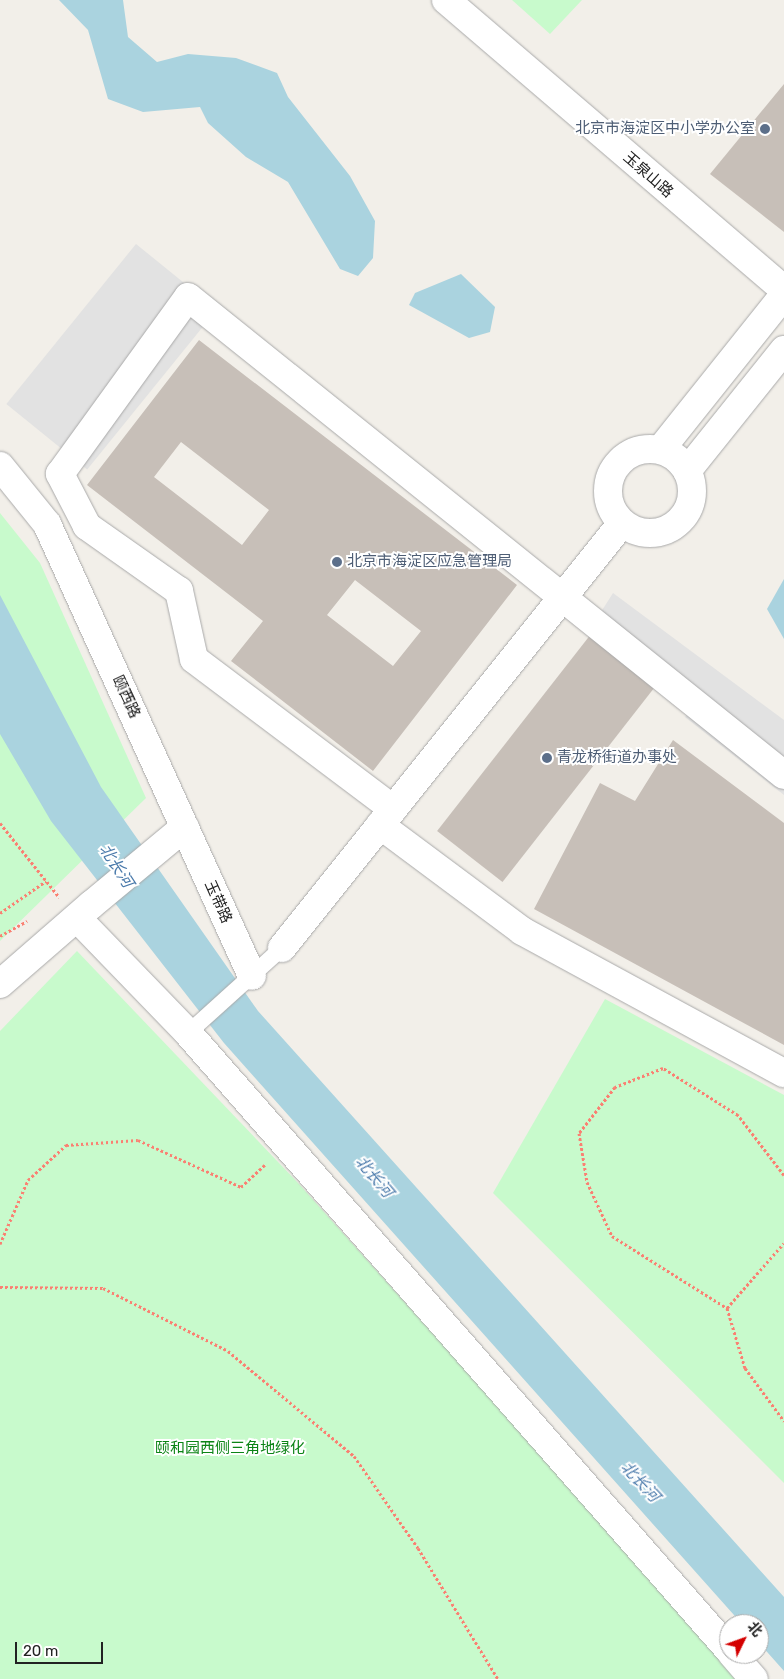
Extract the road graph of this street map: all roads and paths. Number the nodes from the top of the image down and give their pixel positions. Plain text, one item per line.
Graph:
1 (446, 0) edge
2 (784, 290) edge
3 (784, 295) edge
4 (784, 350) edge
5 (661, 449) junction
6 (0, 466) edge
7 (687, 471) junction
8 (622, 524) junction
9 (563, 598) junction
10 (784, 775) edge
11 (387, 817) junction
12 (0, 823) edge
13 (179, 833) junction
14 (46, 881) junction
15 (84, 911) junction
16 (0, 913) edge
17 (282, 948) joint
18 (246, 981) junction
19 (0, 984) edge
20 (193, 1028) junction
21 (784, 1072) edge
22 (284, 1148) junction
23 (784, 1175) edge
24 (784, 1243) edge
25 (0, 1244) edge
26 (0, 1287) edge
27 (727, 1308) junction
28 (784, 1422) edge
29 (719, 1639) edge
30 (741, 1664) edge
31 (498, 1679) edge
32 (754, 1679) edge

1 - 2 street, 玉泉山路
3 - 5 street
4 - 7 street
5 - 7 street
5 - 8 street
6 - 13 street, 颐西路
7 - 8 street
8 - 9 street
9 - 10 street
9 - 11 street
9 - 11 street
11 - 17 street
11 - 21 street
12 - 14 path
13 - 15 street
13 - 18 street, 玉带路
14 - 15 path
14 - 16 path
15 - 19 street
15 - 20 street
17 - 18 lane
18 - 20 lane
20 - 22 street
22 - 25 path
22 - 29 street
23 - 27 path
24 - 27 path
26 - 31 path
27 - 28 path
30 - 32 street

